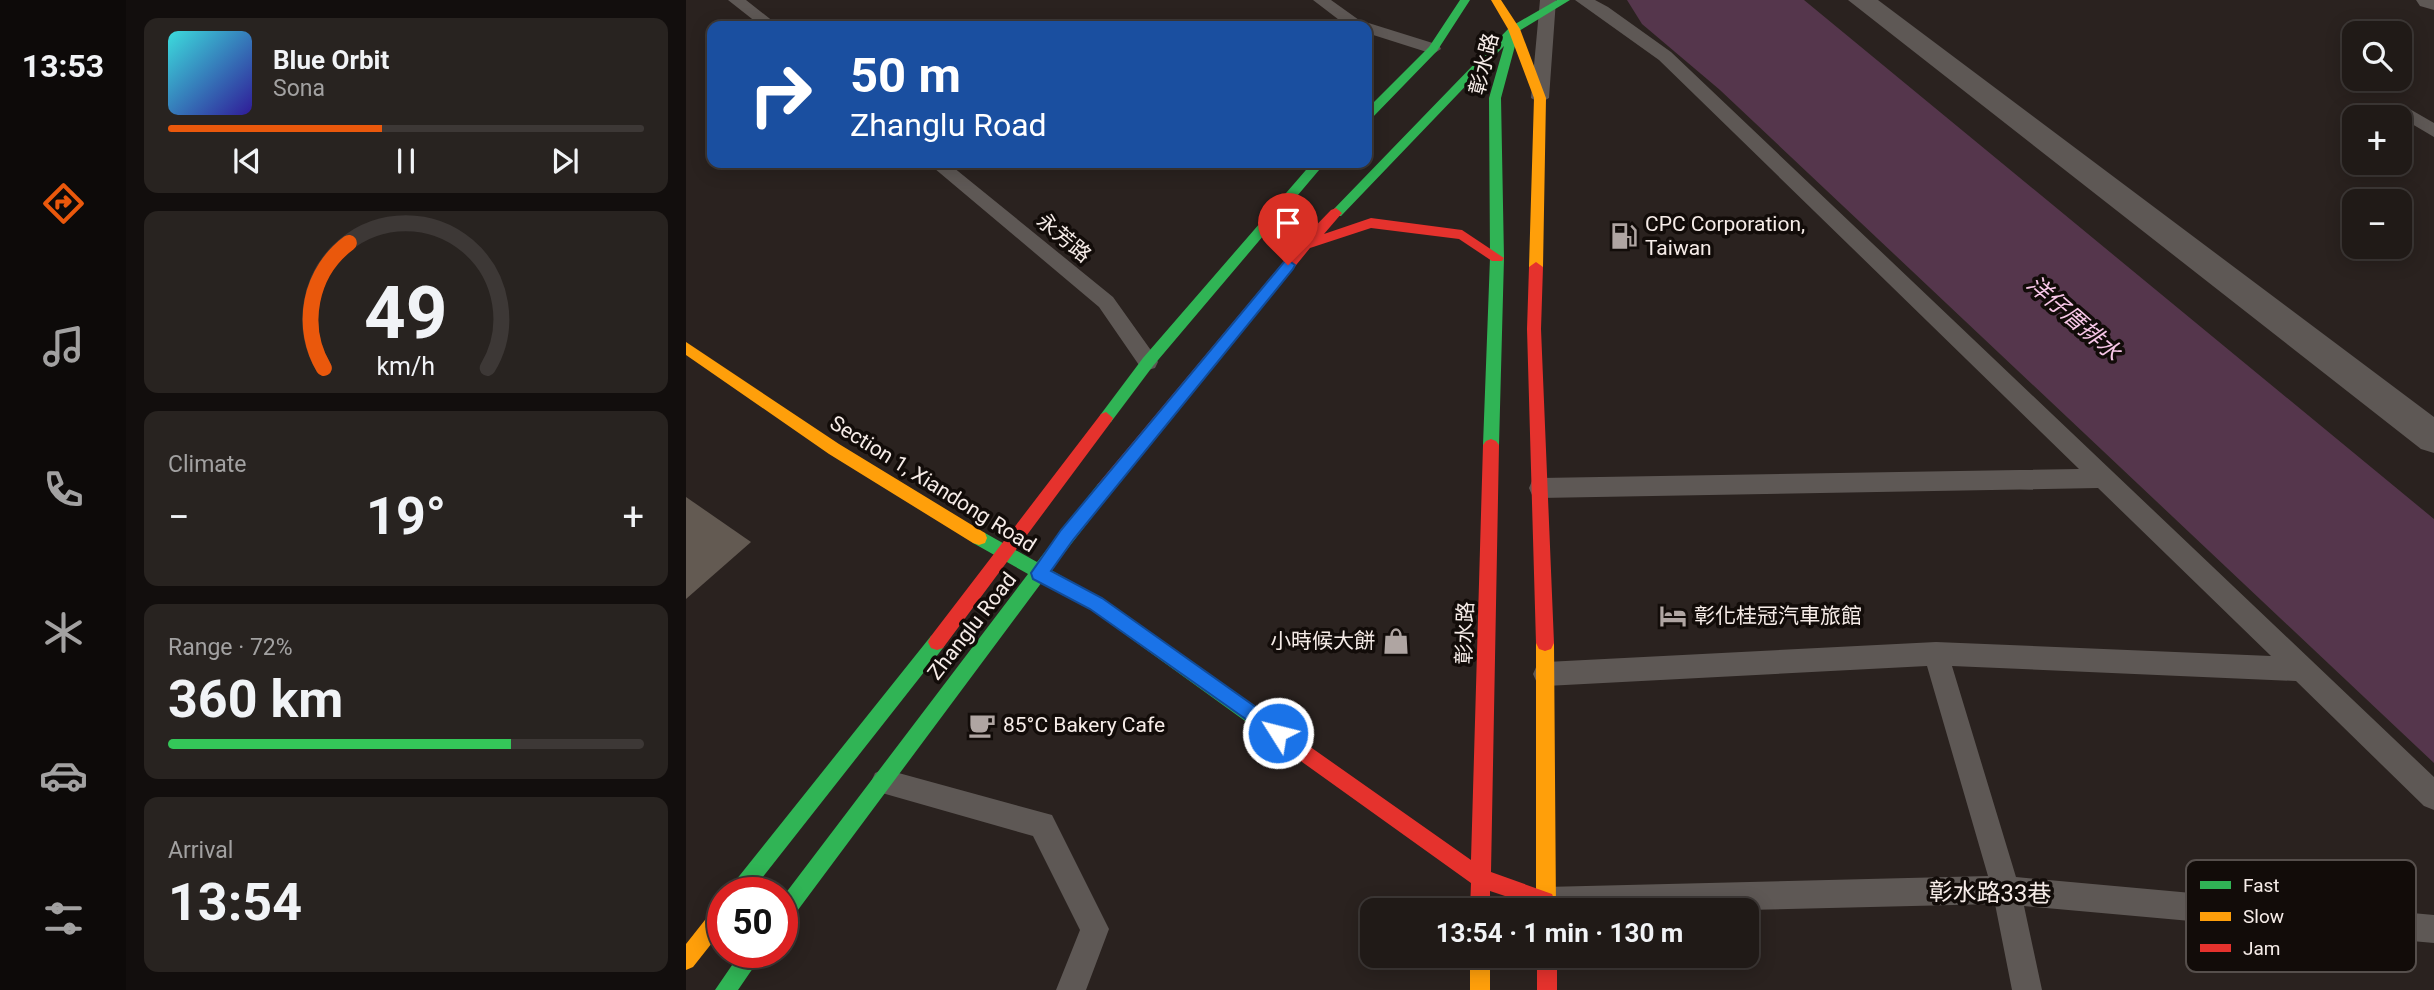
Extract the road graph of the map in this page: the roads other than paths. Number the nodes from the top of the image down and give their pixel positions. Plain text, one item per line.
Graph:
1 (736, 0) edge
2 (1321, 0) edge
3 (1465, 0) edge
4 (1496, 0) edge
5 (1565, 0) edge
6 (1583, 0) edge
7 (1861, 0) edge
8 (2429, 0) edge
9 (2434, 2) edge
10 (1548, 5) edge
11 (764, 21) edge
12 (1350, 21) edge
13 (1514, 29) junction
14 (1372, 30) edge
15 (1433, 49) junction
16 (1540, 97) junction
17 (1372, 111) edge
18 (2412, 117) edge
19 (2434, 131) edge
20 (943, 168) edge
21 (1315, 168) edge
22 (1306, 245) junction
23 (1497, 258) junction
24 (686, 348) edge
25 (1148, 362) junction
26 (2434, 438) edge
27 (2103, 478) junction
28 (1540, 488) junction
29 (1005, 554) junction
30 (1039, 573) junction
31 (1936, 654) junction
32 (2303, 669) junction
33 (1546, 674) junction
34 (884, 782) junction
35 (2434, 796) edge
36 (752, 877) edge
37 (1480, 878) junction
38 (2006, 890) junction
39 (798, 894) edge
40 (1480, 898) edge
41 (1529, 898) edge
42 (1546, 898) edge
43 (1759, 898) edge
44 (2186, 906) edge
45 (2416, 927) edge
46 (2434, 929) edge
47 (707, 934) edge
48 (686, 960) edge
49 (742, 968) edge
50 (1480, 968) edge
51 (1546, 968) edge
52 (725, 990) edge
53 (1070, 990) edge
54 (1480, 990) edge
55 (1547, 990) edge
56 (2026, 990) edge

1 - 11 lane
2 - 12 lane
3 - 15 main road
4 - 13 main road
5 - 10 main road, Zhanglu Road
6 - 27 lane
7 - 26 street
8 - 9 street
10 - 13 main road, Zhanglu Road
10 - 16 lane
13 - 16 main road, 彰水路
13 - 22 main road, Zhanglu Road
13 - 23 main road, 彰水路
14 - 15 lane
15 - 17 main road
16 - 28 main road, 彰水路
18 - 19 lane
20 - 25 lane, 永芳路
21 - 25 main road, Zhanglu Road
22 - 23 main road
22 - 30 main road, Zhanglu Road
23 - 37 main road, 彰水路
24 - 29 main road, Section 1, Xiandong Road
25 - 29 main road, Zhanglu Road
27 - 28 lane
27 - 32 lane
28 - 33 main road, 彰水路
29 - 30 main road, Section 1, Xiandong Road
29 - 36 main road, Zhanglu Road
30 - 34 main road, Zhanglu Road
30 - 37 main road, Section 1, Xiandong Road
31 - 32 lane
31 - 33 lane
31 - 38 lane
32 - 35 lane
33 - 42 main road, 彰水路
34 - 39 main road, Zhanglu Road
34 - 53 lane
37 - 40 main road, 彰水路
37 - 41 main road, Section 1, Xiandong Road
38 - 43 lane, 彰水路33巷
38 - 44 lane, 彰水路33巷
38 - 56 lane
45 - 46 lane, 彰水路33巷
47 - 48 main road
49 - 52 main road
50 - 54 main road
51 - 55 main road

